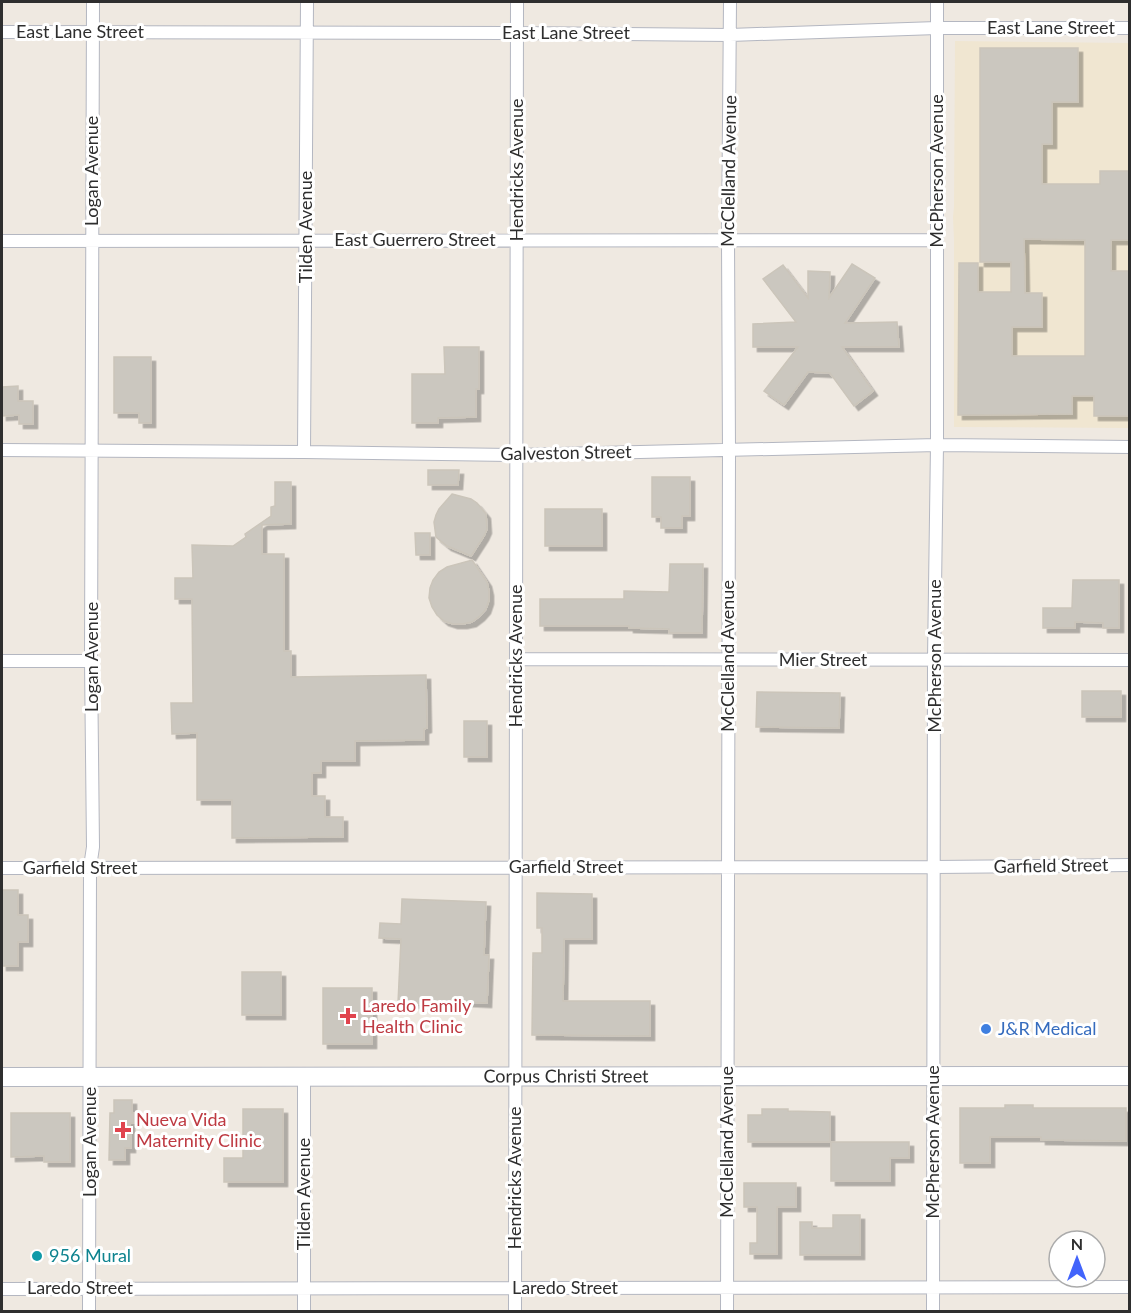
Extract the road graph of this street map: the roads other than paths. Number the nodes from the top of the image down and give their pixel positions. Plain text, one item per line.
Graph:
1 (93, 2) edge
2 (307, 2) edge
3 (517, 2) edge
4 (730, 2) edge
5 (937, 2) edge
6 (937, 28) junction
7 (1130, 28) edge
8 (2, 32) edge
9 (93, 33) junction
10 (307, 33) junction
11 (517, 33) junction
12 (730, 35) junction
13 (306, 240) junction
14 (517, 240) junction
15 (728, 240) junction
16 (936, 240) junction
17 (2, 241) edge
18 (92, 241) junction
19 (937, 445) junction
20 (1130, 447) edge
21 (2, 450) edge
22 (92, 450) junction
23 (729, 450) junction
24 (304, 452) junction
25 (516, 455) junction
26 (516, 659) junction
27 (728, 659) junction
28 (934, 660) junction
29 (1130, 660) edge
30 (2, 661) edge
31 (91, 661) junction
32 (1130, 865) edge
33 (90, 867) junction
34 (516, 867) junction
35 (727, 867) junction
36 (934, 867) junction
37 (2, 868) edge
38 (1130, 1076) edge
39 (2, 1077) edge
40 (90, 1077) junction
41 (304, 1077) junction
42 (515, 1077) junction
43 (727, 1077) junction
44 (933, 1077) junction
45 (727, 1287) junction
46 (933, 1287) junction
47 (1130, 1287) edge
48 (90, 1288) junction
49 (304, 1288) junction
50 (515, 1288) junction
51 (2, 1289) edge
52 (89, 1311) edge
53 (304, 1311) edge
54 (515, 1311) edge
55 (727, 1311) edge
56 (933, 1311) edge

1 - 9 street, Logan Avenue
2 - 10 street, Tilden Avenue
3 - 11 street, Hendricks Avenue
4 - 12 street, McClelland Avenue
5 - 6 street, McPherson Avenue
6 - 7 street, East Lane Street
6 - 12 street, East Lane Street
6 - 16 street, McPherson Avenue
8 - 9 street, East Lane Street
9 - 10 street, East Lane Street
9 - 18 street, Logan Avenue
10 - 11 street, East Lane Street
10 - 13 street, Tilden Avenue
11 - 12 street, East Lane Street
11 - 14 street, Hendricks Avenue
12 - 15 street, McClelland Avenue
13 - 14 street, East Guerrero Street
13 - 18 street, East Guerrero Street
13 - 24 street, Tilden Avenue
14 - 15 street, East Guerrero Street
14 - 25 street, Hendricks Avenue
15 - 16 street, East Guerrero Street
15 - 23 street, McClelland Avenue
16 - 19 street, McPherson Avenue
17 - 18 street, East Guerrero Street
18 - 22 street, Logan Avenue
19 - 20 street, Galveston Street
19 - 23 street, Galveston Street
19 - 28 street, McPherson Avenue
21 - 22 street, Galveston Street
22 - 24 street, Galveston Street
22 - 31 street, Logan Avenue
23 - 25 street, Galveston Street
23 - 27 street, McClelland Avenue
24 - 25 street, Galveston Street
25 - 26 street, Hendricks Avenue
26 - 27 street, Mier Street
26 - 34 street, Hendricks Avenue
27 - 28 street, Mier Street
27 - 35 street, McClelland Avenue
28 - 29 street, Mier Street
28 - 36 street, McPherson Avenue
30 - 31 street
31 - 33 street, Logan Avenue
32 - 36 street, Garfield Street
33 - 34 street, Garfield Street
33 - 37 street, Garfield Street
33 - 40 street, Logan Avenue
34 - 35 street, Garfield Street
34 - 42 street, Hendricks Avenue
35 - 36 street, Garfield Street
35 - 43 street, McClelland Avenue
36 - 44 street, McPherson Avenue
38 - 44 main road, Corpus Christi Street
39 - 40 main road, Corpus Christi Street
40 - 41 main road, Corpus Christi Street
40 - 48 street, Logan Avenue
41 - 42 main road, Corpus Christi Street
41 - 49 street, Tilden Avenue
42 - 43 main road, Corpus Christi Street
42 - 50 street, Hendricks Avenue
43 - 44 main road, Corpus Christi Street
43 - 45 street, McClelland Avenue
44 - 46 street, McPherson Avenue
45 - 46 street, Laredo Street
45 - 50 street, Laredo Street
45 - 55 street, McClelland Avenue
46 - 47 street, Laredo Street
46 - 56 street, McPherson Avenue
48 - 49 street, Laredo Street
48 - 51 street, Laredo Street
48 - 52 street, Logan Avenue
49 - 50 street, Laredo Street
49 - 53 street, Tilden Avenue
50 - 54 street, Hendricks Avenue

